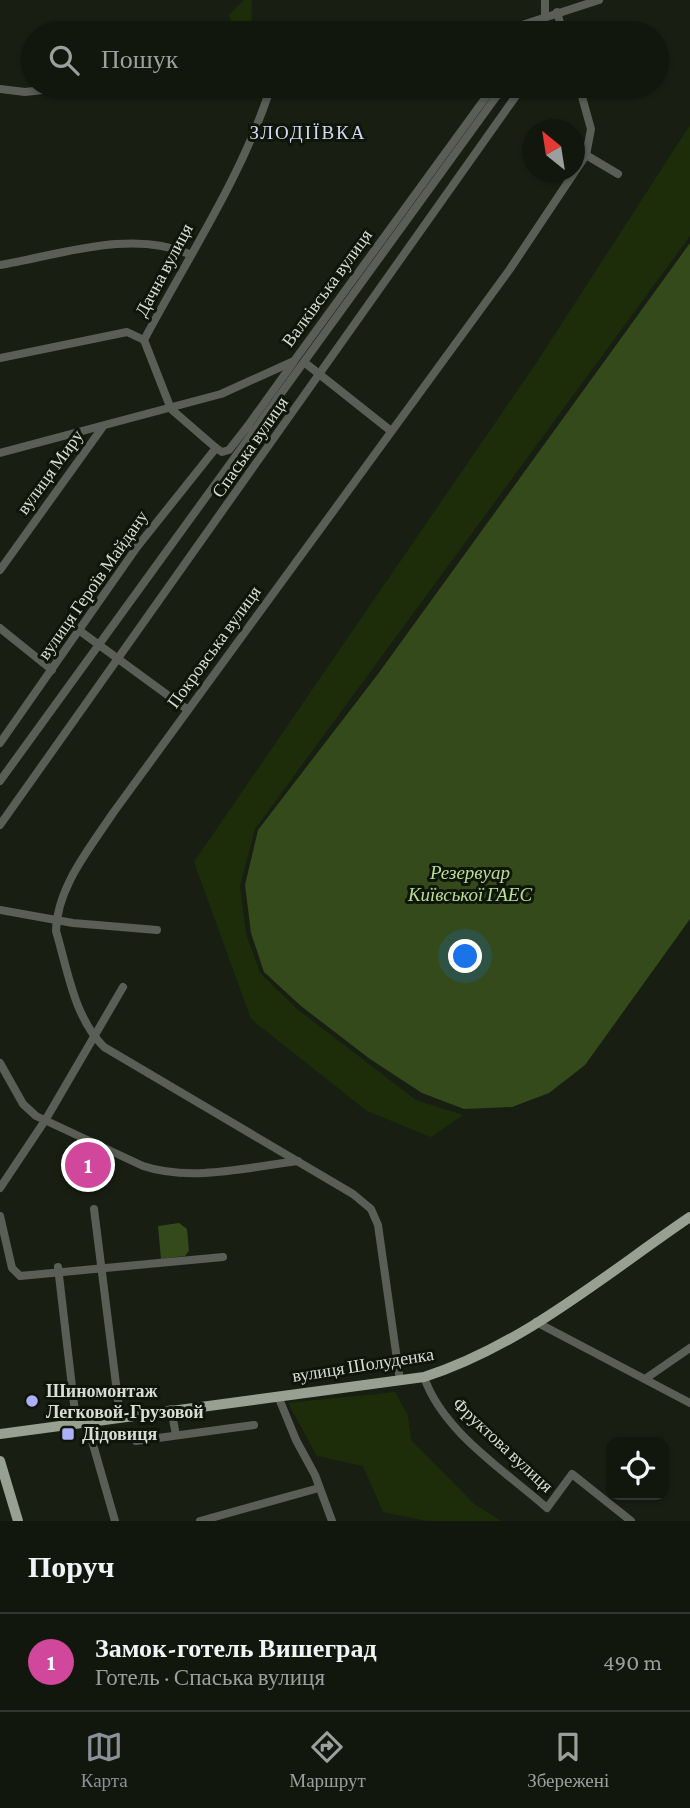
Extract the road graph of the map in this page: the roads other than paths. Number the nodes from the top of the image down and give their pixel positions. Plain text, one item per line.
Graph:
1 (545, 0) edge
2 (599, 0) edge
3 (557, 12) junction
4 (545, 16) junction
5 (536, 21) edge
6 (543, 21) edge
7 (556, 21) edge
8 (560, 21) edge
9 (0, 89) edge
10 (21, 92) edge
11 (266, 98) edge
12 (489, 98) edge
13 (515, 98) edge
14 (582, 98) edge
15 (586, 155) junction
16 (618, 174) dead end
17 (384, 245) junction
18 (190, 254) junction
19 (0, 265) edge
20 (144, 340) junction
21 (0, 358) edge
22 (294, 361) junction
23 (304, 362) junction
24 (321, 374) junction
25 (171, 409) junction
26 (102, 428) junction
27 (250, 430) junction
28 (391, 430) junction
29 (216, 448) junction
30 (0, 453) edge
31 (0, 569) edge
32 (0, 628) edge
33 (80, 631) junction
34 (99, 643) junction
35 (120, 658) junction
36 (52, 670) junction
37 (188, 710) junction
38 (0, 743) edge
39 (0, 781) edge
40 (0, 825) edge
41 (0, 910) edge
42 (56, 920) junction
43 (157, 930) dead end
44 (123, 987) dead end
45 (93, 1036) junction
46 (0, 1063) edge
47 (46, 1119) junction
48 (302, 1163) junction
49 (1, 1187) edge
50 (94, 1209) dead end
51 (0, 1216) edge
52 (690, 1217) edge
53 (223, 1257) dead end
54 (101, 1267) junction
55 (58, 1270) junction
56 (536, 1322) junction
57 (690, 1348) edge
58 (424, 1377) junction
59 (645, 1379) junction
60 (400, 1381) junction
61 (278, 1396) junction
62 (690, 1403) edge
63 (171, 1409) junction
64 (120, 1416) junction
65 (81, 1420) junction
66 (254, 1425) dead end
67 (0, 1434) edge
68 (176, 1435) junction
69 (136, 1441) dead end
70 (0, 1461) edge
71 (319, 1488) junction
72 (204, 1520) edge
73 (18, 1521) edge
74 (115, 1521) edge
75 (331, 1521) edge
76 (631, 1521) edge

1 - 4 street
2 - 3 street
3 - 4 street
3 - 7 street
3 - 8 street
4 - 5 street
4 - 6 street
9 - 10 street
11 - 18 street, Дачна вулиця
12 - 17 street, Спаська вулиця
13 - 24 street, Спаська вулиця
14 - 15 street, Покровська вулиця
15 - 16 street
15 - 28 street, Покровська вулиця
17 - 22 street, Валківська вулиця
17 - 23 street, Спаська вулиця
18 - 19 street
18 - 20 street, Дачна вулиця
20 - 21 street
20 - 25 street, Дачна вулиця
22 - 25 street, Валківська вулиця
22 - 27 street
23 - 24 street
23 - 27 street, Спаська вулиця
24 - 28 street
24 - 35 street, Спаська вулиця
25 - 26 street, Валківська вулиця
25 - 29 street, Дачна вулиця
26 - 30 street, Валківська вулиця
26 - 31 street, вулиця Миру
27 - 29 street
27 - 34 street, Спаська вулиця
28 - 37 street, Покровська вулиця
29 - 33 street, вулиця Героїв Майдану
32 - 36 street
33 - 34 street
33 - 36 street, вулиця Героїв Майдану
34 - 35 street
34 - 39 street, Спаська вулиця
35 - 37 street
35 - 40 street, Спаська вулиця
36 - 38 street, вулиця Героїв Майдану
37 - 42 street, Покровська вулиця
41 - 42 street
42 - 43 street
42 - 45 street
44 - 45 street
45 - 47 street
45 - 48 street
46 - 47 street
47 - 48 street
47 - 49 street
48 - 60 street
50 - 54 street
51 - 55 street
52 - 56 main road, вулиця Шолуденка
53 - 54 street
54 - 55 street
54 - 64 street
55 - 65 street
56 - 58 main road, вулиця Шолуденка
56 - 59 street
57 - 59 street
58 - 60 main road, вулиця Шолуденка
58 - 76 street, Фруктова вулиця
59 - 62 street
60 - 61 main road, вулиця Шолуденка
61 - 63 main road, вулиця Шолуденка
61 - 71 street
63 - 64 main road, вулиця Шолуденка
63 - 68 street
64 - 65 main road, вулиця Шолуденка
65 - 67 main road, вулиця Шолуденка
65 - 74 street
66 - 68 street
68 - 69 street
70 - 73 main road
71 - 72 street
71 - 75 street

